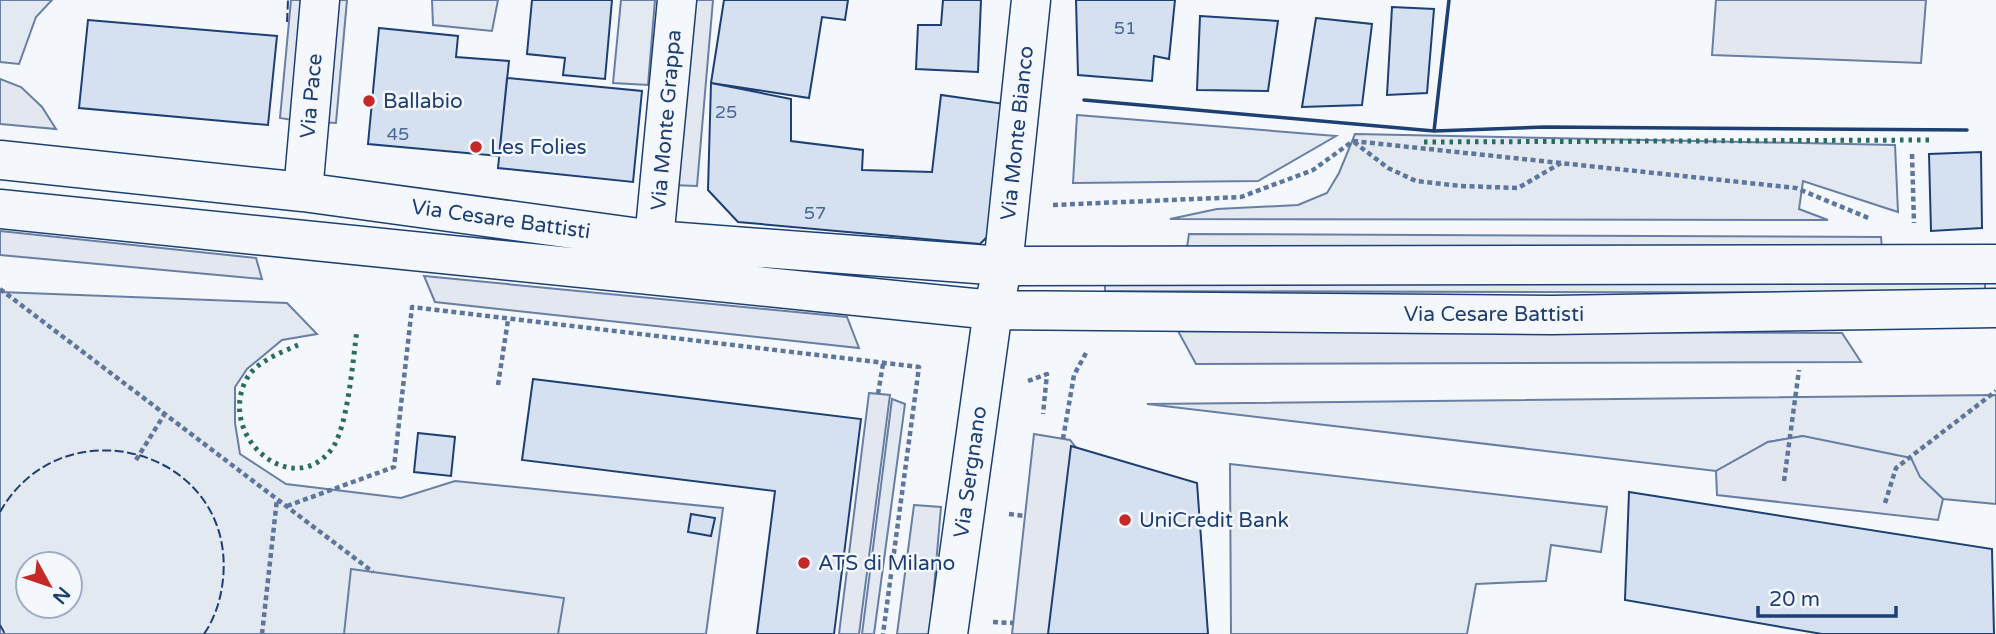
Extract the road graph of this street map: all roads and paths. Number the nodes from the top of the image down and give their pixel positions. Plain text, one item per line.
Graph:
1 (320, 0) edge
2 (677, 0) edge
3 (1031, 0) edge
4 (1353, 141) junction
5 (1912, 154) dead end
6 (0, 160) edge
7 (1562, 162) junction
8 (303, 192) junction
9 (1042, 205) dead end
10 (0, 209) edge
11 (1880, 223) dead end
12 (1914, 237) dead end
13 (654, 240) junction
14 (1996, 264) edge
15 (1003, 267) junction
16 (0, 289) edge
17 (1996, 308) edge
18 (993, 310) junction
19 (1089, 311) junction
20 (508, 320) junction
21 (883, 364) junction
22 (1799, 370) dead end
23 (1021, 383) dead end
24 (498, 385) dead end
25 (1996, 391) edge
26 (878, 394) dead end
27 (1042, 414) dead end
28 (164, 415) junction
29 (1063, 439) dead end
30 (136, 460) dead end
31 (1784, 481) dead end
32 (277, 499) junction
33 (1885, 503) dead end
34 (287, 506) junction
35 (373, 572) dead end
36 (1013, 623) dead end
37 (965, 627) edge
38 (262, 634) edge
39 (883, 634) edge

1 - 8 street, Via Pace
2 - 13 street, Via Monte Grappa
3 - 15 street, Via Monte Bianco
4 - 7 path
4 - 7 path
4 - 9 path
5 - 12 path
6 - 8 street, Via Cesare Battisti
7 - 11 path
8 - 13 street, Via Cesare Battisti
10 - 18 street, Via Cesare Battisti
13 - 15 street, Via Cesare Battisti
14 - 15 street, Via Cesare Battisti
15 - 18 street
16 - 28 path
17 - 19 street, Via Cesare Battisti
18 - 19 street, Via Cesare Battisti
18 - 37 street, Via Sergnano
19 - 29 path
20 - 21 path
20 - 24 path
20 - 34 path
21 - 26 path
21 - 39 path
22 - 31 path
23 - 27 path
25 - 33 path
28 - 30 path
28 - 32 path
32 - 34 path
32 - 38 path
34 - 35 path
36 - 37 path

